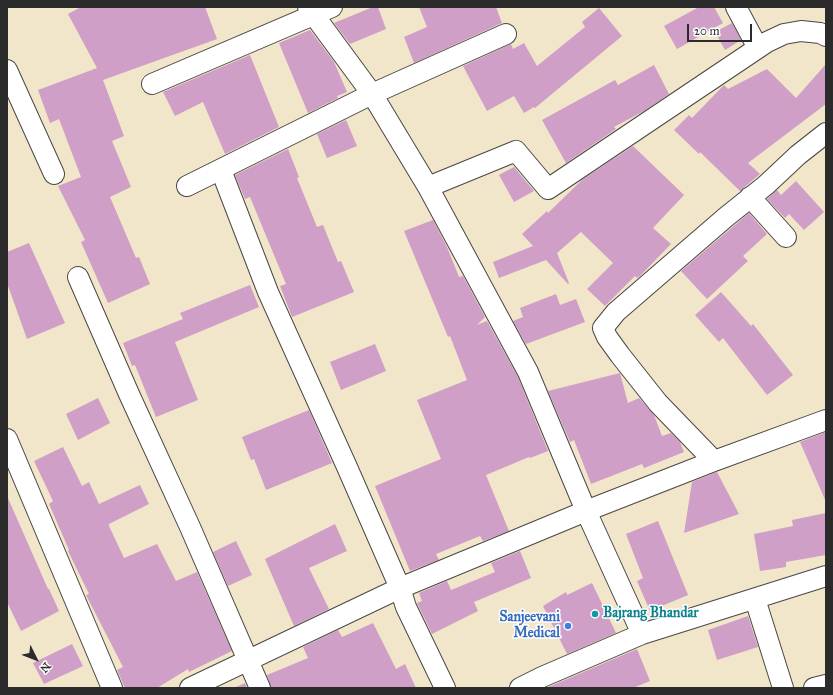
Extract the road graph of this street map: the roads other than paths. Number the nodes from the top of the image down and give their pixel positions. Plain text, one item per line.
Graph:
1 (332, 7) edge
2 (736, 7) edge
3 (311, 11) edge
4 (506, 34) dead end
5 (826, 36) edge
6 (758, 48) junction
7 (7, 70) edge
8 (152, 84) dead end
9 (372, 94) junction
10 (826, 133) edge
11 (221, 170) junction
12 (54, 174) dead end
13 (187, 186) dead end
14 (428, 187) junction
15 (750, 197) junction
16 (786, 237) dead end
17 (78, 277) dead end
18 (826, 420) edge
19 (7, 438) edge
20 (714, 461) junction
21 (586, 511) junction
22 (826, 576) edge
23 (400, 588) junction
24 (755, 599) junction
25 (642, 634) junction
26 (248, 661) junction
27 (544, 682) edge
28 (826, 685) edge
29 (112, 688) edge
30 (190, 688) edge
31 (260, 688) edge
32 (445, 688) edge
33 (520, 688) edge
34 (783, 688) edge
35 (814, 688) edge

1 - 3 street
2 - 6 street
3 - 8 street
3 - 9 street
4 - 9 street
5 - 6 street
6 - 14 street
7 - 12 street
9 - 11 street
9 - 14 street
10 - 15 street
11 - 13 street
11 - 23 street
14 - 21 street
15 - 16 street
15 - 20 street
17 - 26 street
18 - 20 street
19 - 29 street
20 - 21 street
21 - 23 street
21 - 25 street
22 - 24 street
23 - 26 street
23 - 32 street
24 - 25 street
24 - 34 street
25 - 27 street
26 - 30 street
26 - 31 street
27 - 33 street
28 - 35 street

